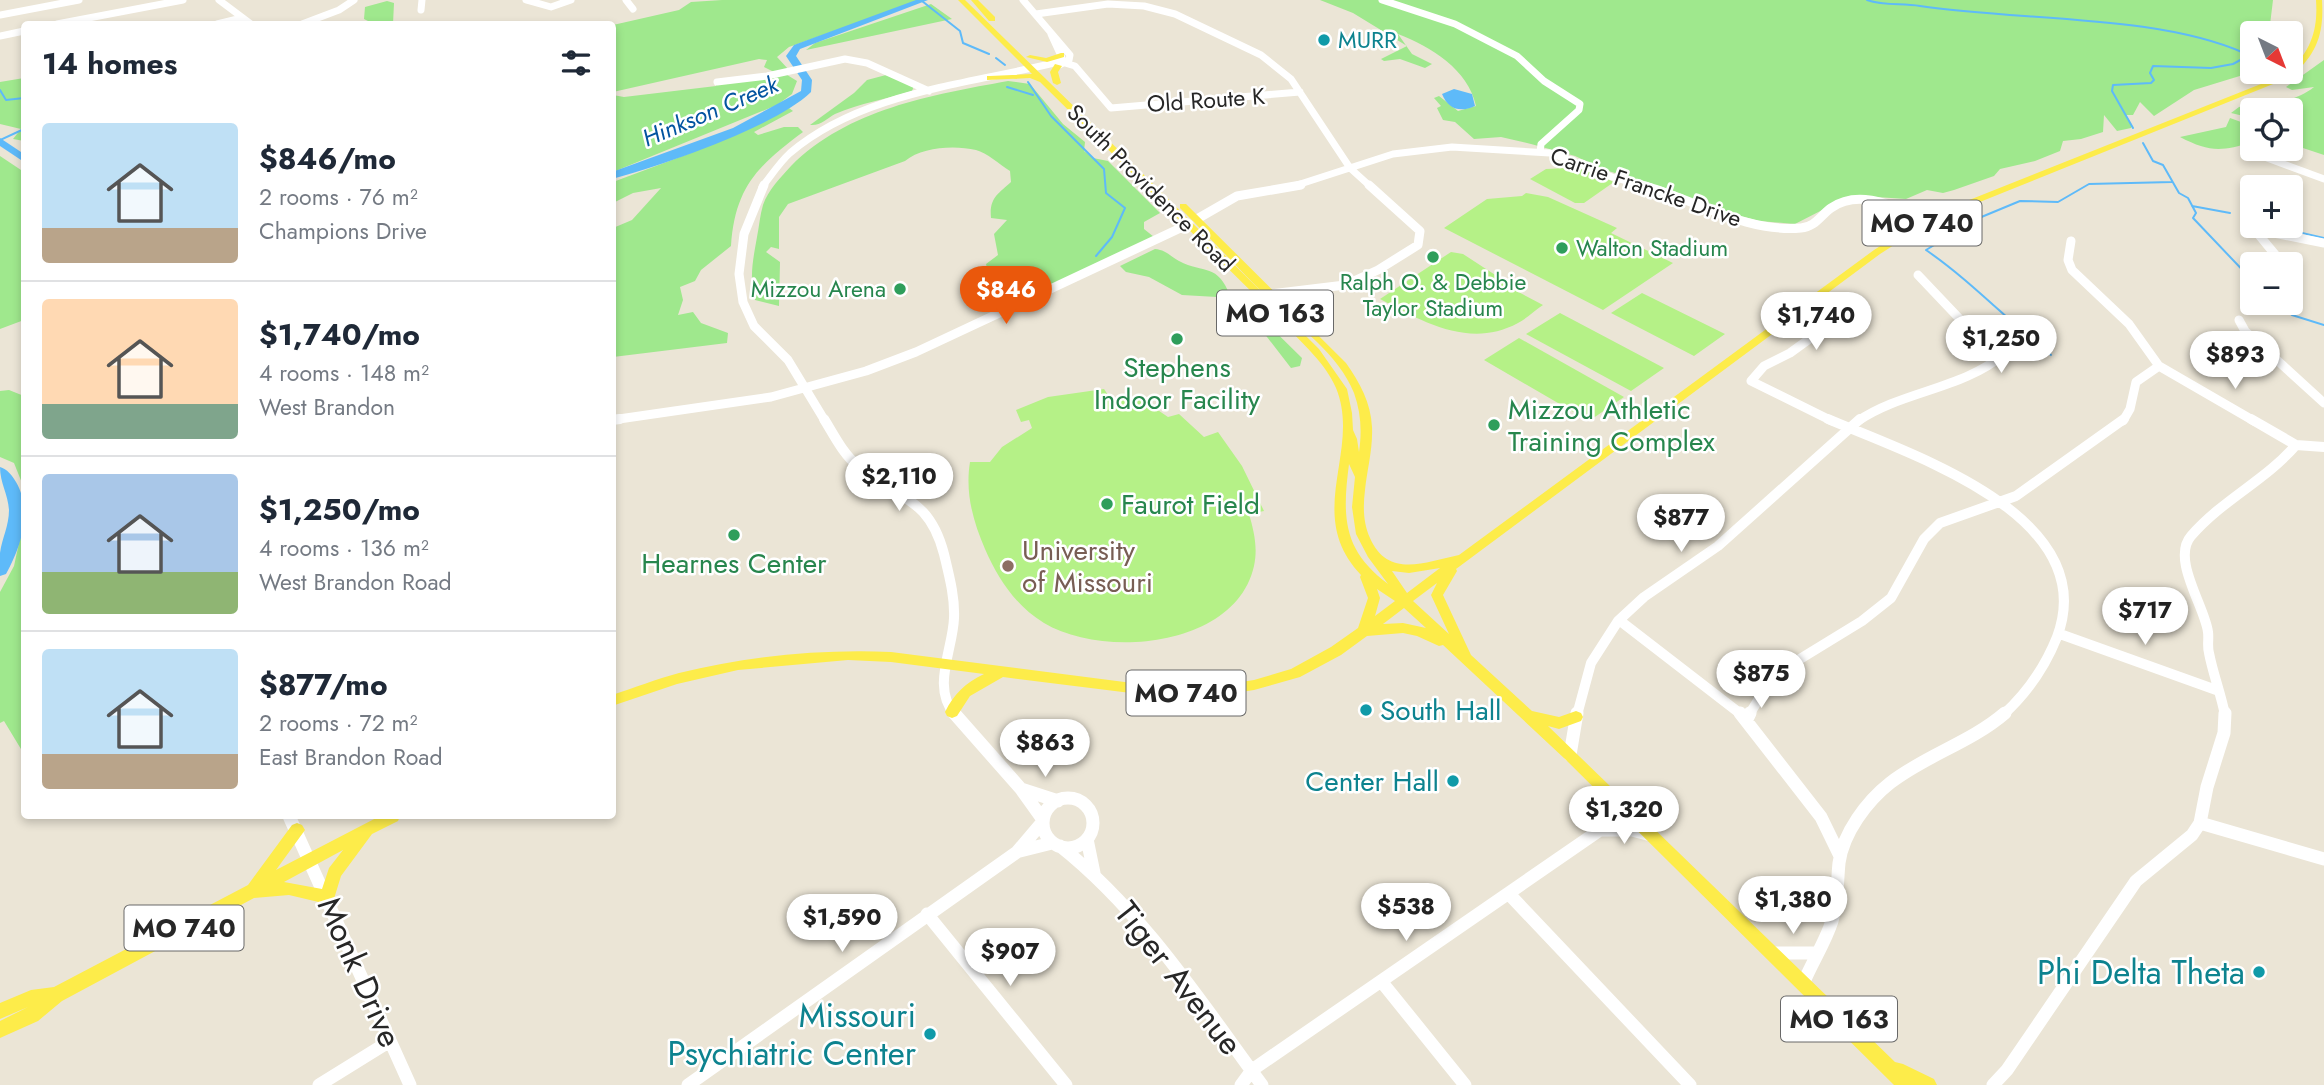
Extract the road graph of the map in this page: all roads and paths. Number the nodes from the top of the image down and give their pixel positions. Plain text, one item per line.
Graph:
1 (79, 0) edge
2 (183, 0) edge
3 (219, 0) edge
4 (354, 0) edge
5 (422, 0) edge
6 (526, 0) edge
7 (571, 0) edge
8 (626, 0) edge
9 (962, 0) edge
10 (974, 0) edge
11 (1023, 0) edge
12 (1382, 0) edge
13 (2319, 0) edge
14 (634, 9) dead end
15 (421, 10) dead end
16 (1036, 14) junction
17 (0, 15) edge
18 (326, 16) junction
19 (242, 18) junction
20 (73, 21) edge
21 (230, 21) edge
22 (246, 21) edge
23 (311, 21) edge
24 (334, 21) edge
25 (2322, 25) edge
26 (21, 32) edge
27 (0, 36) edge
28 (1017, 55) junction
29 (1030, 57) junction
30 (1061, 61) junction
31 (1038, 68) junction
32 (990, 78) junction
33 (717, 82) dead end
34 (1051, 83) junction
35 (929, 91) junction
36 (1300, 92) junction
37 (1111, 108) joint
38 (1540, 152) junction
39 (2275, 161) edge
40 (1350, 168) junction
41 (2324, 179) edge
42 (1927, 220) junction
43 (1193, 222) junction
44 (2071, 241) dead end
45 (2324, 243) edge
46 (2273, 252) edge
47 (1918, 275) dead end
48 (1269, 294) junction
49 (1859, 303) dead end
50 (2239, 320) dead end
51 (2159, 366) junction
52 (808, 388) junction
53 (2324, 403) edge
54 (616, 419) edge
55 (1847, 428) junction
56 (1349, 429) junction
57 (2296, 445) junction
58 (2324, 447) edge
59 (1362, 479) junction
60 (2001, 503) junction
61 (1465, 557) junction
62 (1376, 560) junction
63 (1361, 566) junction
64 (1405, 601) junction
65 (1619, 620) junction
66 (1364, 631) junction
67 (2060, 634) junction
68 (1469, 661) junction
69 (945, 663) junction
70 (1003, 672) junction
71 (2218, 691) junction
72 (616, 700) edge
73 (952, 712) junction
74 (1526, 715) junction
75 (1576, 717) junction
76 (1747, 719) junction
77 (1570, 755) junction
78 (1021, 789) junction
79 (1058, 801) junction
80 (1616, 802) junction
81 (291, 819) edge
82 (387, 819) edge
83 (1041, 821) junction
84 (2200, 823) junction
85 (369, 828) junction
86 (297, 830) junction
87 (1600, 831) junction
88 (1651, 835) junction
89 (1087, 839) junction
90 (1056, 845) junction
91 (1017, 852) junction
92 (1840, 856) junction
93 (2324, 859) edge
94 (311, 860) junction
95 (1094, 873) junction
96 (250, 892) junction
97 (1509, 894) junction
98 (327, 897) junction
99 (927, 914) junction
100 (1771, 953) junction
101 (1816, 953) junction
102 (1381, 981) junction
103 (1803, 984) junction
104 (56, 995) junction
105 (0, 1012) edge
106 (0, 1030) edge
107 (390, 1041) junction
108 (1884, 1063) junction
109 (1252, 1070) junction
110 (319, 1085) edge
111 (410, 1085) edge
112 (688, 1085) edge
113 (1066, 1085) edge
114 (1241, 1085) edge
115 (1262, 1085) edge
116 (1465, 1085) edge
117 (1690, 1085) edge
118 (1906, 1085) edge
119 (1928, 1085) edge
120 (1993, 1085) edge

1 - 17 street
2 - 20 street
3 - 19 street
4 - 18 street
5 - 15 street
6 - 7 street
8 - 14 street
9 - 28 main road, South Providence Road / MO 163
10 - 29 main road, South Providence Road / MO 163
11 - 16 street
12 - 38 street
13 - 25 main road, MO 740
16 - 30 street
16 - 36 street
18 - 23 street
18 - 24 street
19 - 21 street
19 - 22 street
25 - 42 main road, MO 740
26 - 27 street
28 - 31 main road, South Providence Road / MO 163
28 - 32 main road
29 - 30 main road
29 - 31 main road, South Providence Road / MO 163
30 - 31 street
30 - 34 main road
30 - 37 street, South Providence Road
31 - 32 street
31 - 34 main road, South Providence Road / MO 163
32 - 34 main road
32 - 35 street
33 - 35 street
34 - 43 main road, South Providence Road / MO 163
35 - 52 street
36 - 37 street, Old Route K
36 - 40 street
38 - 40 street, Carrie Francke Drive
38 - 42 street, Carrie Francke Drive
39 - 41 street
40 - 43 street, Carrie Francke Drive
40 - 48 street
42 - 61 main road, MO 740
43 - 48 main road, South Providence Road / MO 163
43 - 52 street, Carrie Francke Drive
43 - 56 main road, South Providence Road / MO 163
44 - 51 street
45 - 46 street
47 - 55 street
48 - 59 main road, South Providence Road / MO 163
49 - 55 street
50 - 53 street
51 - 57 street
51 - 60 street
52 - 54 street, Carrie Francke Drive
52 - 69 street
55 - 60 street
55 - 65 street
56 - 59 main road
56 - 63 main road, South Providence Road / MO 163
57 - 58 street
57 - 71 street
59 - 62 main road, South Providence Road / MO 163
60 - 67 street
60 - 76 street
61 - 62 main road
61 - 64 main road, MO 740
61 - 68 main road
62 - 64 main road, South Providence Road / MO 163
63 - 64 main road, South Providence Road / MO 163
63 - 66 main road
64 - 66 main road, MO 740
64 - 68 main road, South Providence Road / MO 163
65 - 75 street
65 - 76 street
66 - 68 main road
66 - 70 main road, MO 740
67 - 71 street
67 - 92 street
68 - 74 main road, South Providence Road / MO 163
69 - 70 main road, MO 740
69 - 72 main road, MO 740
69 - 73 street
70 - 73 main road
71 - 84 street
73 - 78 street
74 - 75 main road
74 - 77 main road, South Providence Road / MO 163
75 - 77 street
76 - 92 street
77 - 80 main road, South Providence Road / MO 163
78 - 79 street
78 - 83 street
79 - 83 street
79 - 89 street
80 - 87 street
80 - 88 main road, South Providence Road / MO 163
81 - 86 street, Monk Drive
82 - 85 main road, MO 740
83 - 90 street
83 - 91 street
84 - 93 street
84 - 120 street
85 - 94 main road, MO 740
85 - 98 main road
86 - 94 street, Monk Drive
86 - 96 main road
87 - 88 street
87 - 97 street
88 - 100 main road, South Providence Road / MO 163
89 - 90 street
89 - 95 street, Tiger Avenue
90 - 91 street
90 - 95 street, Tiger Avenue
91 - 99 street
92 - 101 street
94 - 96 main road, MO 740
94 - 98 street, Monk Drive
95 - 109 street, Tiger Avenue
96 - 98 main road
96 - 104 main road, MO 740
97 - 102 street
97 - 117 street
98 - 107 street, Monk Drive
99 - 112 street
99 - 113 street
100 - 101 street
100 - 103 main road, South Providence Road / MO 163
101 - 103 street
102 - 109 street
102 - 116 street
103 - 108 main road, South Providence Road / MO 163
104 - 105 main road, MO 740
104 - 106 main road, MO 740
107 - 110 street
107 - 111 street, Monk Drive
108 - 118 main road, South Providence Road / MO 163
108 - 119 main road
109 - 114 street
109 - 115 street, Tiger Avenue

